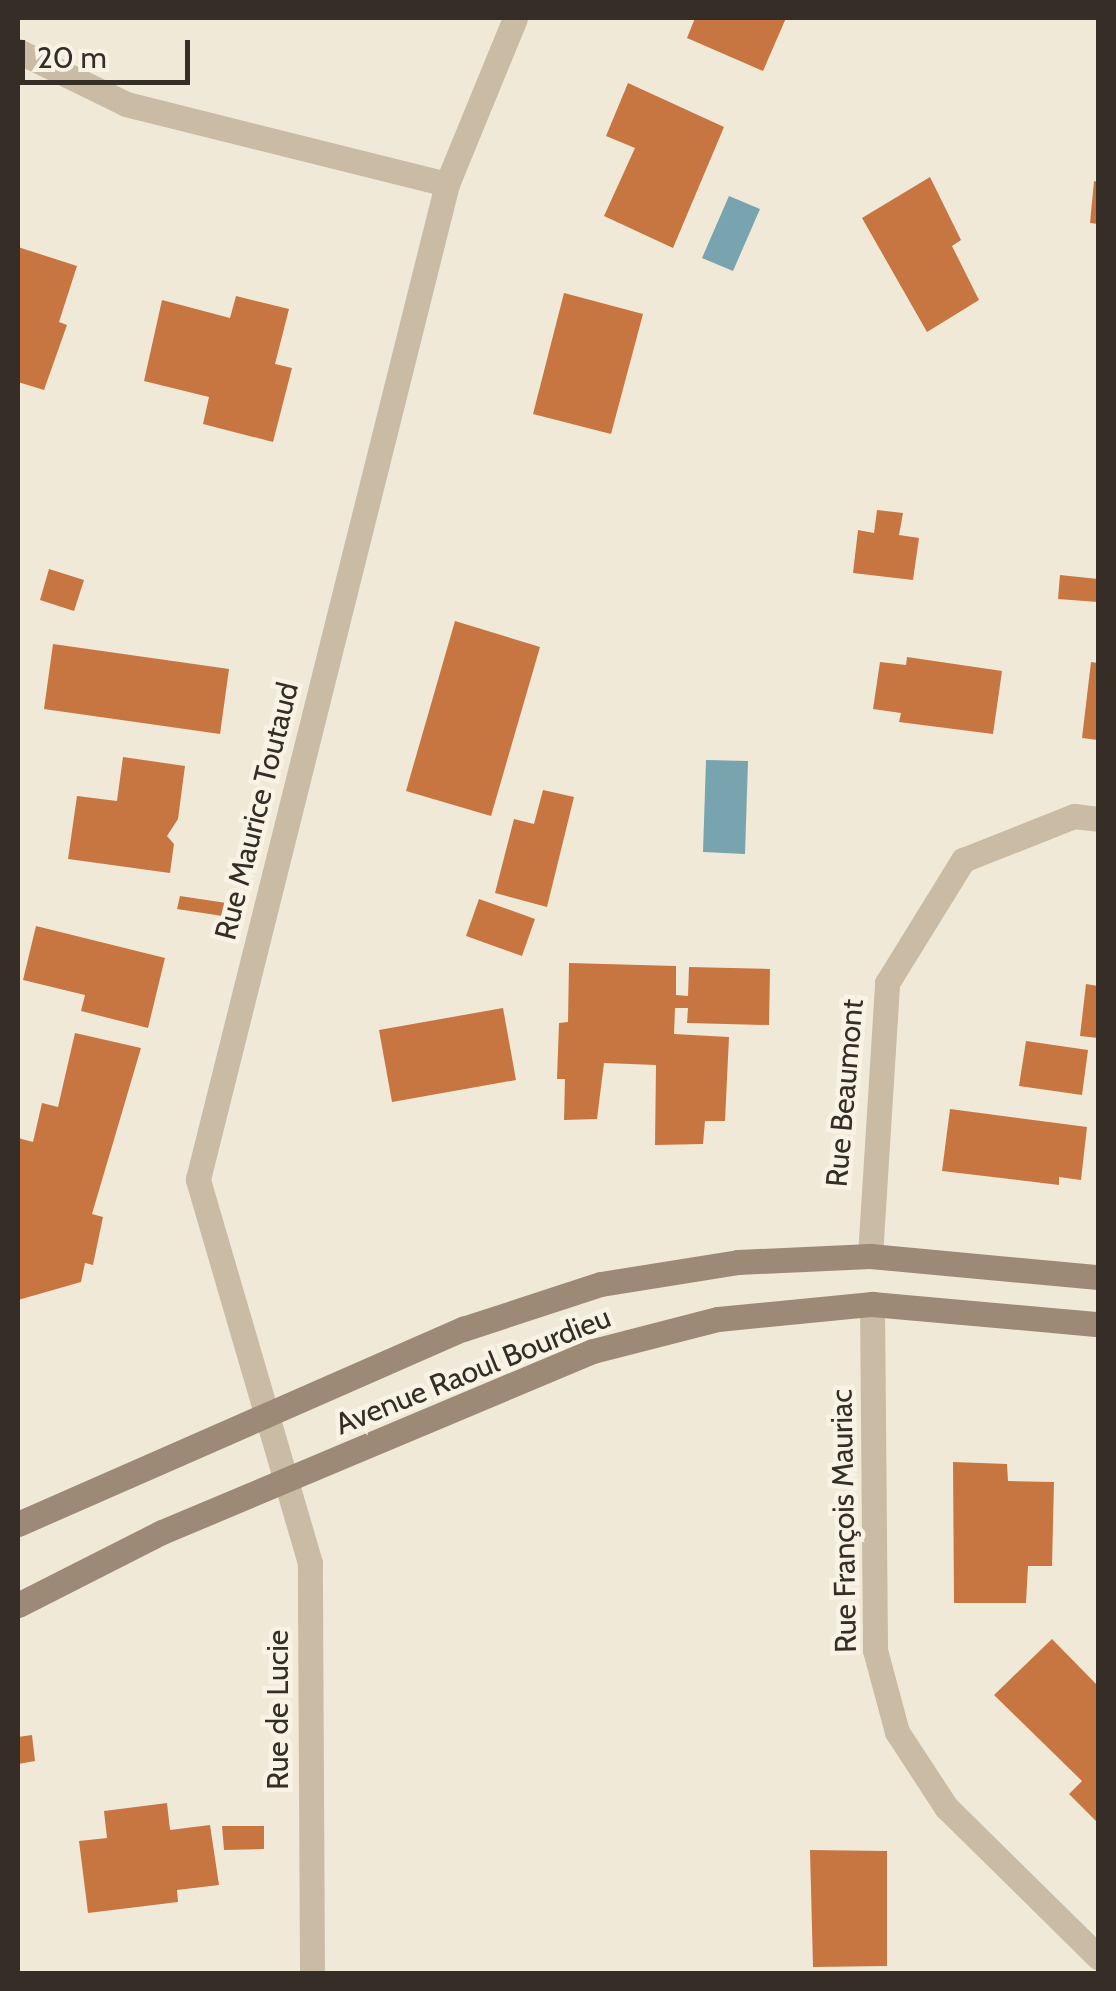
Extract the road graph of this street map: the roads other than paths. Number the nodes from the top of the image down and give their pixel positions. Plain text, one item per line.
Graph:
1 (515, 18) edge
2 (18, 51) edge
3 (446, 184) junction
4 (1098, 818) edge
5 (870, 1256) junction
6 (1098, 1277) edge
7 (872, 1304) junction
8 (1098, 1324) edge
9 (264, 1418) junction
10 (275, 1451) joint
11 (286, 1483) junction
12 (18, 1524) edge
13 (18, 1604) edge
14 (1098, 1957) edge
15 (312, 1974) edge

1 - 3 street, Rue Maurice Toutaud
2 - 3 street
3 - 9 street, Rue Maurice Toutaud
4 - 5 street, Rue Beaumont
5 - 6 street, Avenue Raoul Bourdieu
5 - 9 street, Avenue Raoul Bourdieu
7 - 8 street, Avenue Raoul Bourdieu
7 - 11 street, Avenue Raoul Bourdieu
7 - 14 street, Rue François Mauriac
9 - 10 street, Rue Maurice Toutaud
9 - 12 street, Avenue Raoul Bourdieu
10 - 11 street, Rue de Lucie
11 - 13 street, Avenue Raoul Bourdieu
11 - 15 street, Rue de Lucie

